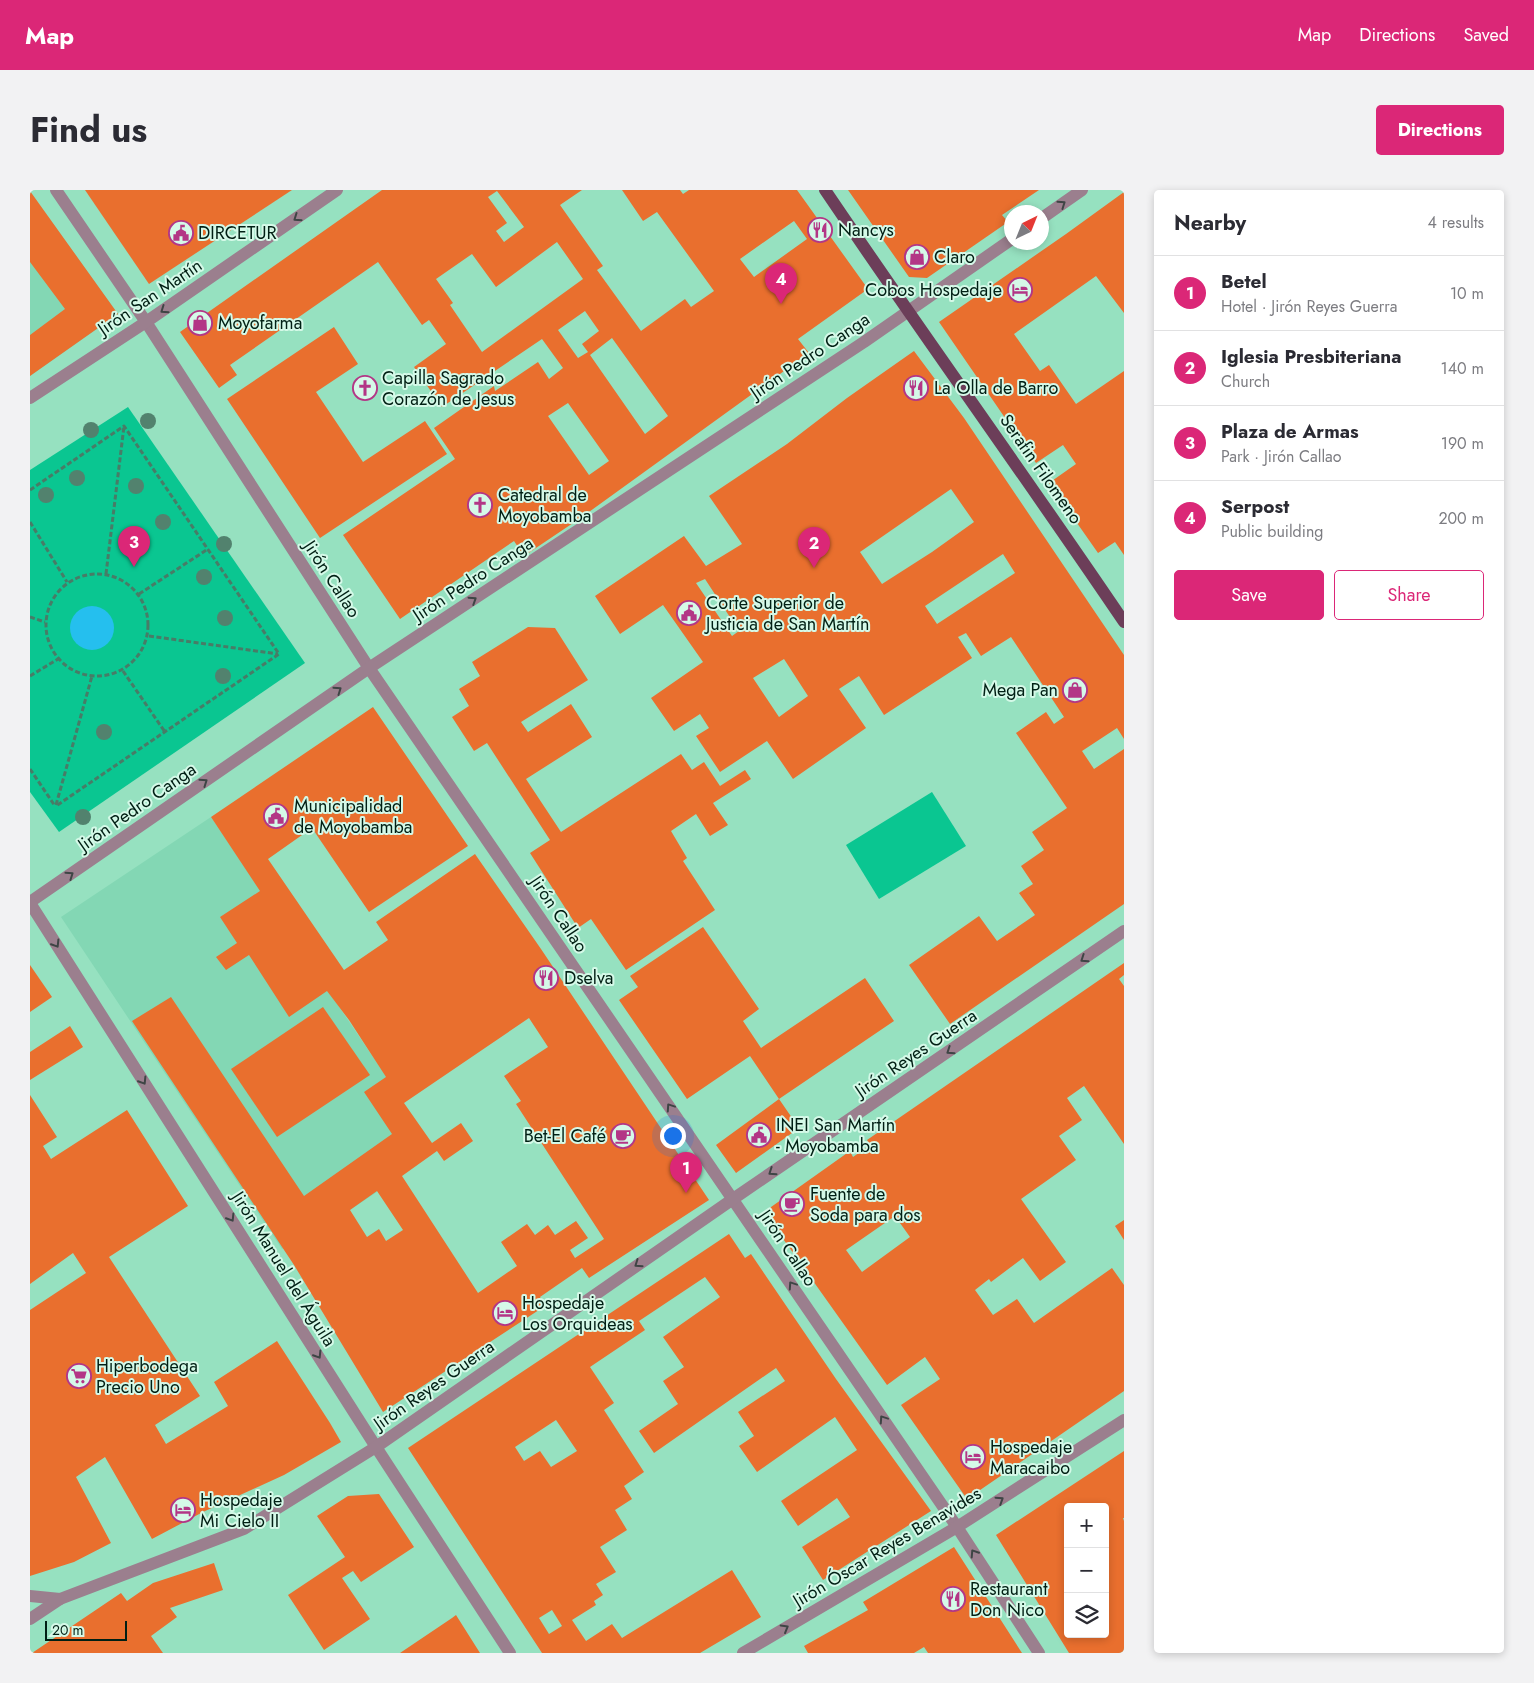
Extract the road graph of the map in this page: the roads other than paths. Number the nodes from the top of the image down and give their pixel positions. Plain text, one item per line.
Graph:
1 (56, 190) edge
2 (337, 190) edge
3 (825, 190) edge
4 (1082, 190) edge
5 (1049, 213) edge
6 (1004, 244) edge
7 (907, 311) junction
8 (146, 322) junction
9 (30, 398) edge
10 (1124, 622) edge
11 (369, 668) junction
12 (30, 903) edge
13 (1124, 932) edge
14 (733, 1198) junction
15 (1124, 1420) edge
16 (376, 1447) junction
17 (957, 1527) junction
18 (30, 1596) edge
19 (60, 1599) junction
20 (30, 1619) edge
21 (510, 1653) edge
22 (743, 1653) edge
23 (1039, 1653) edge

1 - 8 street, Jirón Callao
2 -> 8 street, Jirón San Martín
3 - 7 main road, Serafin Filomeno
5 -> 4 street
6 - 7 street, Jirón Pedro Canga
7 - 10 main road, Serafin Filomeno
11 -> 7 street, Jirón Pedro Canga
8 - 9 street, Jirón San Martín
8 - 11 street, Jirón Callao
12 -> 11 street, Jirón Pedro Canga
14 -> 11 street, Jirón Callao
12 -> 16 street, Jirón Manuel del Águila
13 -> 14 street, Jirón Reyes Guerra
14 -> 16 street, Jirón Reyes Guerra
17 -> 14 street, Jirón Callao
17 -> 15 street, Jirón Óscar Reyes Benavides
16 - 19 street, Jirón Reyes Guerra
16 - 21 street, Jirón Manuel del Águila
22 -> 17 street, Jirón Óscar Reyes Benavides
23 -> 17 street, Jirón Callao
18 - 19 street
19 - 20 street

